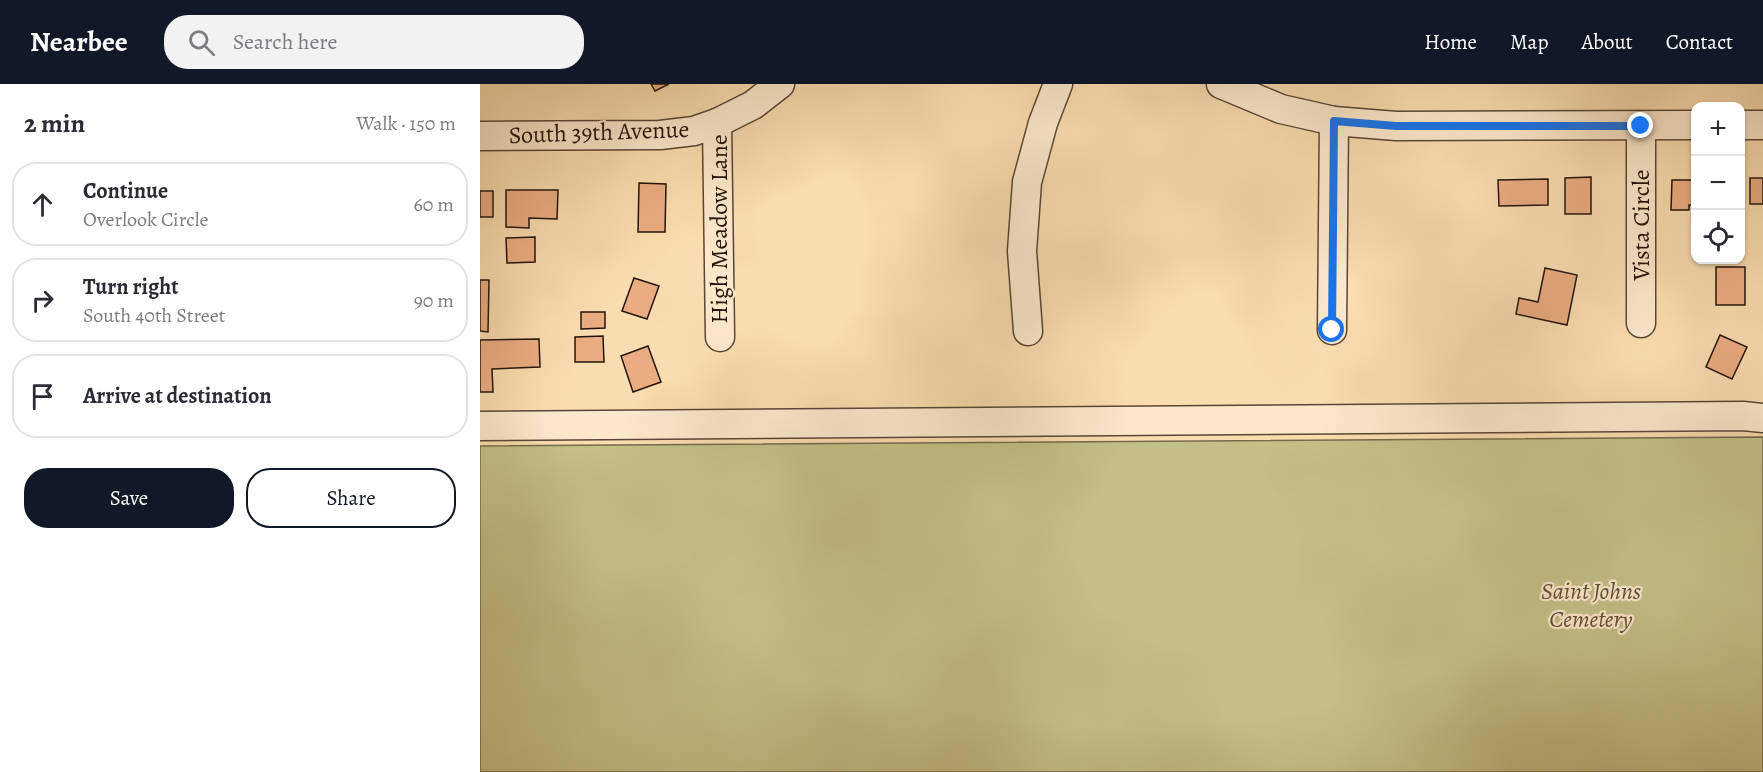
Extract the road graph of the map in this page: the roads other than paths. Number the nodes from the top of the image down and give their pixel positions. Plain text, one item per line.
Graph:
1 (780, 84) edge
2 (1058, 84) edge
3 (1221, 84) edge
4 (1334, 121) junction
5 (717, 123) junction
6 (1691, 125) edge
7 (1745, 125) edge
8 (1763, 125) edge
9 (1641, 126) junction
10 (480, 136) edge
11 (1641, 323) dead end
12 (1332, 330) dead end
13 (1028, 331) dead end
14 (720, 337) dead end
15 (1763, 418) edge
16 (480, 426) edge

1 - 5 street, High Meadow Lane
2 - 13 street
3 - 4 street
4 - 9 street
4 - 12 street
5 - 10 street, South 39th Avenue
5 - 14 street, High Meadow Lane
6 - 9 street
7 - 8 street
9 - 11 street, Vista Circle
15 - 16 street

